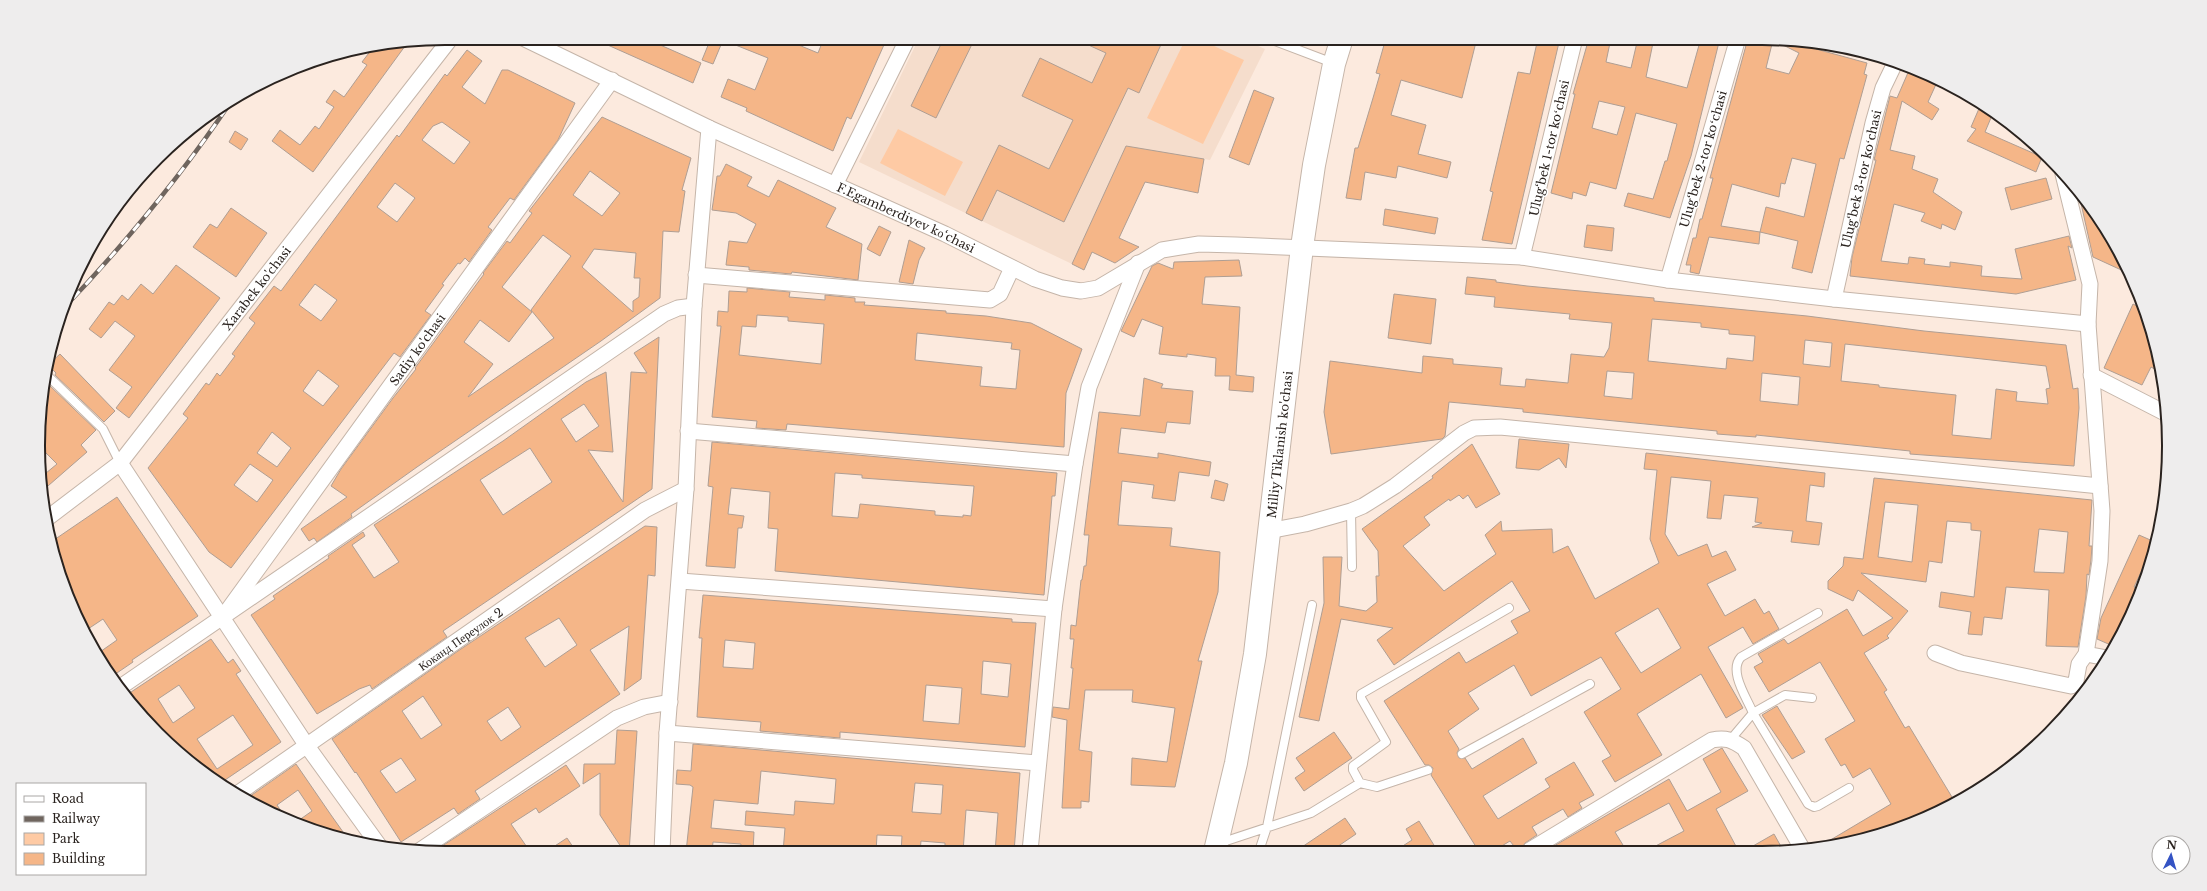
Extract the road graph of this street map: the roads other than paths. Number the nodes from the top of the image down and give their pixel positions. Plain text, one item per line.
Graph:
1 (446, 45) edge
2 (538, 45) edge
3 (905, 45) edge
4 (1285, 45) edge
5 (1340, 45) edge
6 (1573, 45) edge
7 (1736, 45) edge
8 (1334, 64) junction
9 (1893, 67) edge
10 (612, 80) junction
11 (709, 128) junction
12 (2066, 184) edge
13 (835, 186) junction
14 (1302, 247) junction
15 (1522, 257) junction
16 (1138, 263) junction
17 (1012, 268) junction
18 (696, 275) junction
19 (1668, 280) junction
20 (1834, 299) junction
21 (694, 306) junction
22 (2088, 324) junction
23 (2091, 375) junction
24 (51, 379) edge
25 (2160, 411) edge
26 (688, 431) junction
27 (120, 463) junction
28 (1075, 464) junction
29 (2100, 486) junction
30 (686, 489) junction
31 (1351, 511) junction
32 (51, 515) edge
33 (1268, 531) junction
34 (1352, 567) dead end
35 (680, 581) junction
36 (1312, 605) dead end
37 (1509, 608) dead end
38 (1054, 609) junction
39 (1818, 613) dead end
40 (222, 619) junction
41 (1935, 653) dead end
42 (2086, 654) junction
43 (2102, 657) edge
44 (124, 684) edge
45 (1590, 684) dead end
46 (1812, 698) dead end
47 (670, 702) junction
48 (1753, 713) junction
49 (667, 733) junction
50 (1731, 739) junction
51 (307, 746) junction
52 (1462, 754) dead end
53 (1038, 763) junction
54 (1428, 770) dead end
55 (1360, 783) junction
56 (1849, 788) dead end
57 (242, 790) edge
58 (1267, 827) junction
59 (375, 839) edge
60 (1800, 844) edge
61 (428, 845) edge
62 (662, 846) edge
63 (1031, 846) edge
64 (1216, 846) edge
65 (1219, 846) edge
66 (1261, 846) edge
67 (1539, 846) edge

1 - 27 street, Xarabek ko'chasi
2 - 10 street, F.Egamberdiyev kо‘chasi
3 - 13 street
4 - 8 lane
5 - 8 main road, Milliy Tiklanish ko'chasi
6 - 15 street, Ulug‘bek 1-tor koʻchasi
7 - 19 street, Ulug‘bek 2-tor koʻchasi
8 - 14 main road, Milliy Tiklanish ko'chasi
9 - 20 street, Ulug‘bek 3-tor koʻchasi
10 - 11 street, F.Egamberdiyev kо‘chasi
10 - 40 street, Sadiy ko'chasi
11 - 13 street, F.Egamberdiyev kо‘chasi
11 - 18 street
12 - 22 street
13 - 17 street, F.Egamberdiyev kо‘chasi
14 - 15 street, F.Egamberdiyev kо‘chasi
14 - 16 street, F.Egamberdiyev kо‘chasi
14 - 33 main road, Milliy Tiklanish ko'chasi
15 - 19 street, F.Egamberdiyev kо‘chasi
16 - 17 street, F.Egamberdiyev kо‘chasi
16 - 28 street
17 - 18 street
18 - 21 street
19 - 20 street, F.Egamberdiyev kо‘chasi
20 - 22 street, F.Egamberdiyev kо‘chasi
21 - 26 street
21 - 40 street
22 - 23 street
23 - 25 street
23 - 29 street
24 - 27 lane
26 - 28 street
26 - 30 street
27 - 32 street, Xarabek ko'chasi
27 - 40 street
28 - 38 street
29 - 31 street
29 - 42 street
30 - 35 street
30 - 51 street, Коканд Πереулок 2
31 - 33 street
31 - 34 lane
33 - 64 main road, Milliy Tiklanish ko'chasi
35 - 38 street
35 - 47 street
36 - 58 lane
37 - 55 lane
38 - 53 street
39 - 48 lane
40 - 44 street
40 - 51 street
41 - 42 street
42 - 43 street
45 - 52 lane
46 - 48 lane
47 - 49 street
47 - 61 street
48 - 50 lane
48 - 56 lane
49 - 53 street
49 - 62 street
50 - 60 street
50 - 67 street
51 - 57 street, Коканд Πереулок 2
51 - 59 street
53 - 63 street
54 - 55 lane
55 - 58 lane
58 - 65 lane
58 - 66 lane

